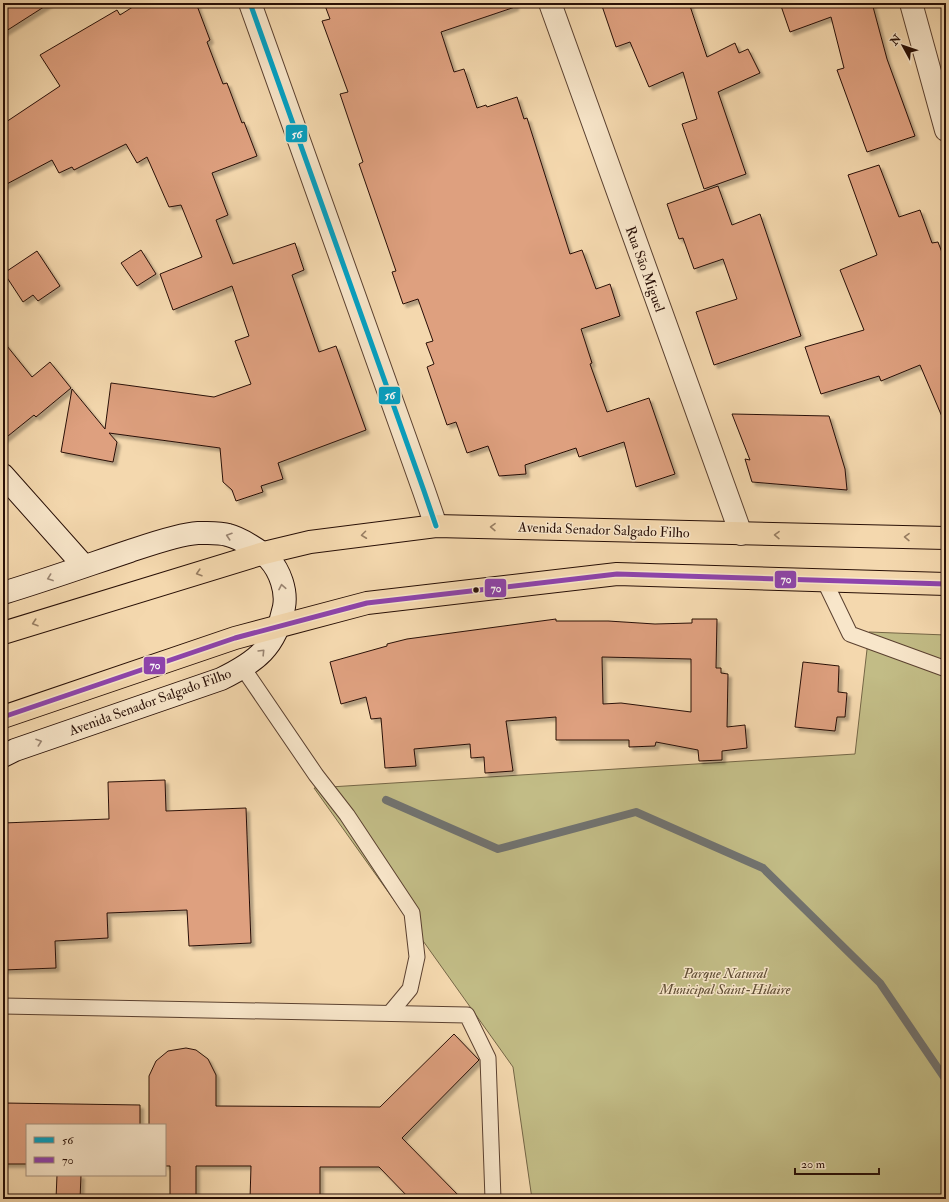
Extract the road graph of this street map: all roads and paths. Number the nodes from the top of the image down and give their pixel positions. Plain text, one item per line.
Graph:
1 (250, 3) edge
2 (550, 3) edge
3 (911, 3) edge
4 (946, 130) edge
5 (3, 475) edge
6 (436, 526) junction
7 (741, 534) junction
8 (946, 538) edge
9 (264, 553) junction
10 (84, 566) junction
11 (824, 580) junction
12 (946, 584) edge
13 (3, 593) edge
14 (280, 626) junction
15 (3, 633) edge
16 (243, 668) junction
17 (946, 669) edge
18 (3, 718) edge
19 (3, 756) edge
20 (3, 1006) edge
21 (390, 1013) junction
22 (493, 1199) edge

1 - 6 street
2 - 7 street, Rua São Miguel
3 - 4 street
5 - 10 street
7 -> 6 main road, Avenida Senador Salgado Filho
6 -> 9 main road, Avenida Senador Salgado Filho
8 -> 7 main road, Avenida Senador Salgado Filho
9 -> 10 street, Avenida Senador Salgado Filho
14 -> 9 street, Avenida Senador Salgado Filho
9 -> 15 main road, Avenida Senador Salgado Filho
10 -> 13 street, Avenida Senador Salgado Filho
11 - 12 main road
11 - 14 main road
11 - 17 lane
16 -> 14 street, Avenida Senador Salgado Filho
14 - 18 main road
19 -> 16 street, Avenida Senador Salgado Filho
16 - 21 lane
20 - 21 lane
21 - 22 lane

